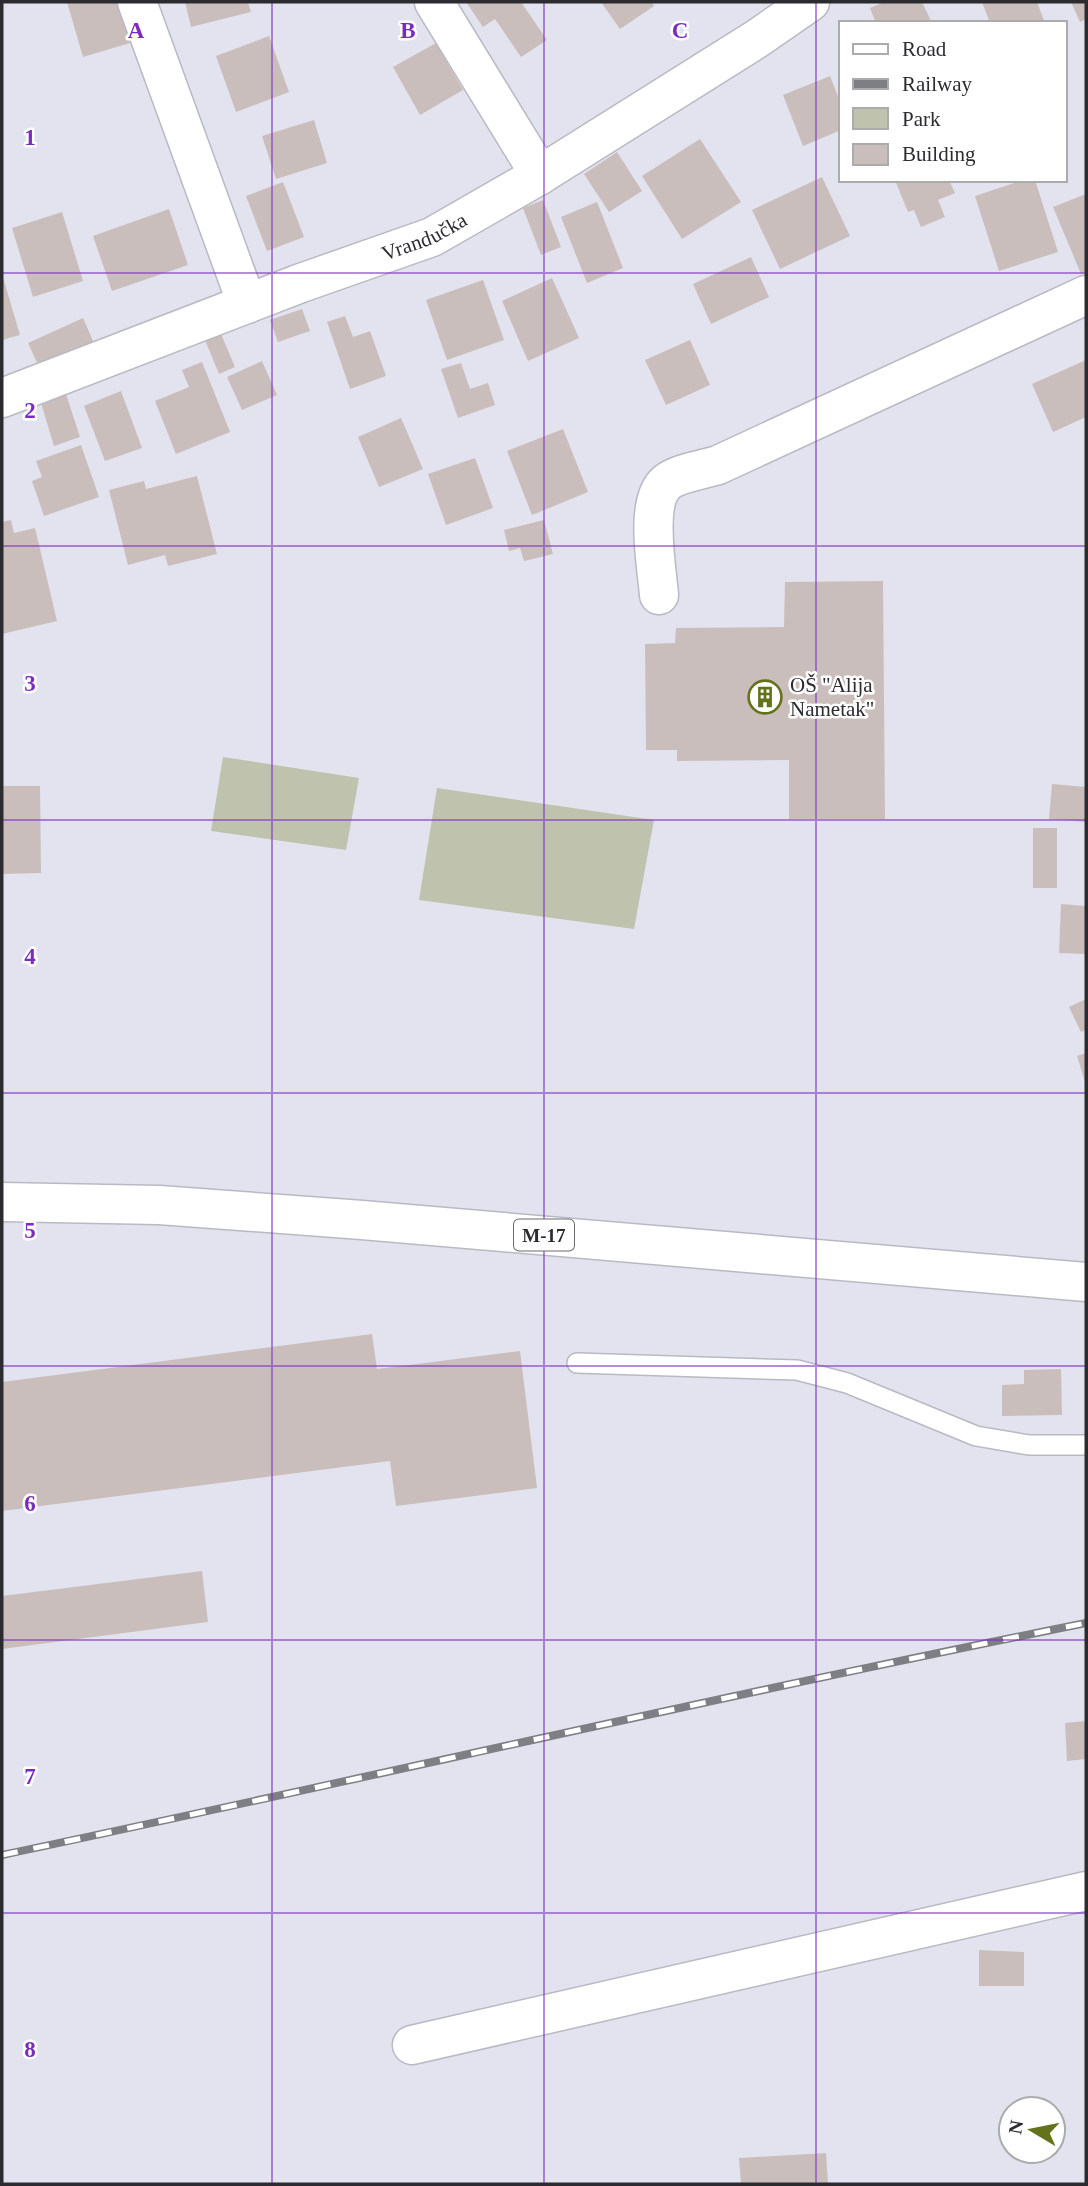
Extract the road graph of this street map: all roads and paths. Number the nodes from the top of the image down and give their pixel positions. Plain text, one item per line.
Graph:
1 (137, 2) edge
2 (434, 2) edge
3 (810, 2) edge
4 (540, 175) junction
5 (1086, 295) edge
6 (247, 304) junction
7 (2, 398) edge
8 (659, 595) dead end
9 (2, 1202) edge
10 (1086, 1282) edge
11 (577, 1363) dead end
12 (1086, 1446) edge
13 (1086, 1891) edge
14 (412, 2045) dead end

1 - 6 street
2 - 4 street
3 - 4 street, Vrandučka
4 - 6 street, Vrandučka
5 - 8 street
6 - 7 street, Vrandučka
9 - 10 street, M-17
11 - 12 lane
13 - 14 street

